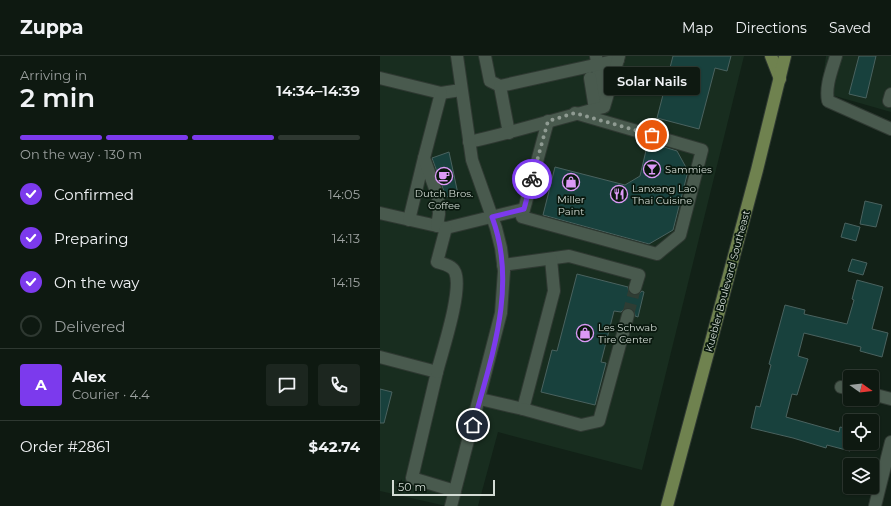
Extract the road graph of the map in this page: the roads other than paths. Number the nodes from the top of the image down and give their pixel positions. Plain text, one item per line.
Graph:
1 (457, 56) edge
2 (485, 56) edge
3 (772, 56) edge
4 (785, 56) edge
5 (836, 56) edge
6 (619, 58) edge
7 (592, 61) edge
8 (380, 78) edge
9 (780, 79) junction
10 (500, 86) junction
11 (461, 90) junction
12 (440, 93) junction
13 (599, 108) junction
14 (575, 113) junction
15 (600, 120) junction
16 (548, 121) junction
17 (891, 129) edge
18 (509, 133) junction
19 (469, 142) junction
20 (424, 158) junction
21 (524, 209) junction
22 (380, 213) edge
23 (492, 217) junction
24 (409, 220) junction
25 (441, 227) junction
26 (551, 259) junction
27 (503, 266) junction
28 (635, 288) tunnel mouth
29 (628, 315) tunnel mouth
30 (380, 357) edge
31 (437, 372) junction
32 (879, 396) edge
33 (480, 399) junction
34 (891, 399) edge
35 (523, 409) junction
36 (891, 442) edge
37 (455, 491) junction
38 (451, 506) edge
39 (667, 506) edge
40 (875, 506) edge

1 - 11 street
2 - 10 street
3 - 9 main road
4 - 9 main road, Kuebler Boulevard Southeast
5 - 17 street
6 - 7 street
6 - 13 street
7 - 10 street
7 - 13 street
8 - 12 street
9 - 39 main road, Kuebler Boulevard Southeast
10 - 18 street
11 - 12 street
11 - 19 street
12 - 20 street
13 - 14 street
13 - 15 street
14 - 15 street
14 - 16 street
15 - 21 street
16 - 18 street
16 - 21 street
18 - 19 street
19 - 23 street
20 - 24 street
20 - 25 street
21 - 23 street
22 - 24 street
23 - 25 street
23 - 27 street
24 - 25 street
25 - 31 street
26 - 27 street
26 - 28 street
26 - 35 street
27 - 33 street
29 - 35 street
30 - 31 street
31 - 37 street
32 - 34 street
33 - 35 street
33 - 37 street
36 - 40 street
37 - 38 street

